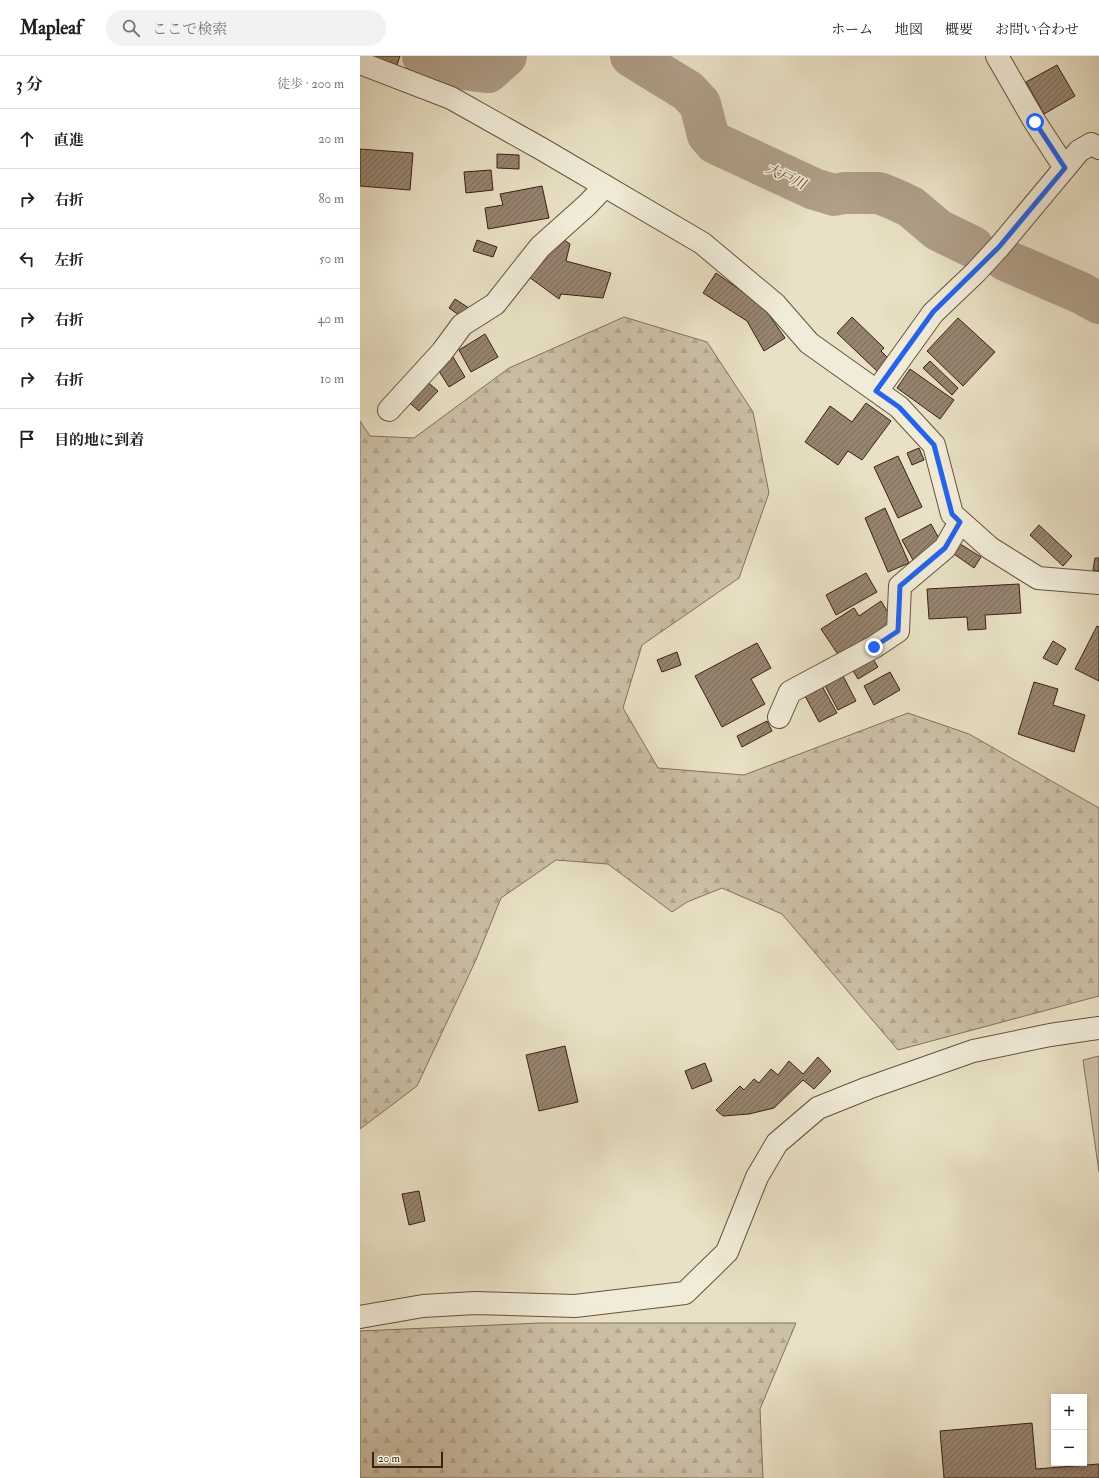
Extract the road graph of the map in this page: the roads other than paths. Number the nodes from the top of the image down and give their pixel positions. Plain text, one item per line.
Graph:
1 (997, 56) edge
2 (360, 63) edge
3 (1099, 148) edge
4 (1065, 168) junction
5 (605, 186) junction
6 (876, 391) junction
7 (390, 410) dead end
8 (960, 522) junction
9 (1099, 583) edge
10 (779, 717) dead end
11 (1099, 1028) edge
12 (360, 1317) edge

1 - 4 street
2 - 5 street
3 - 4 street
4 - 6 street
5 - 6 street
5 - 7 street
6 - 8 street
8 - 9 street
8 - 10 street
11 - 12 street

